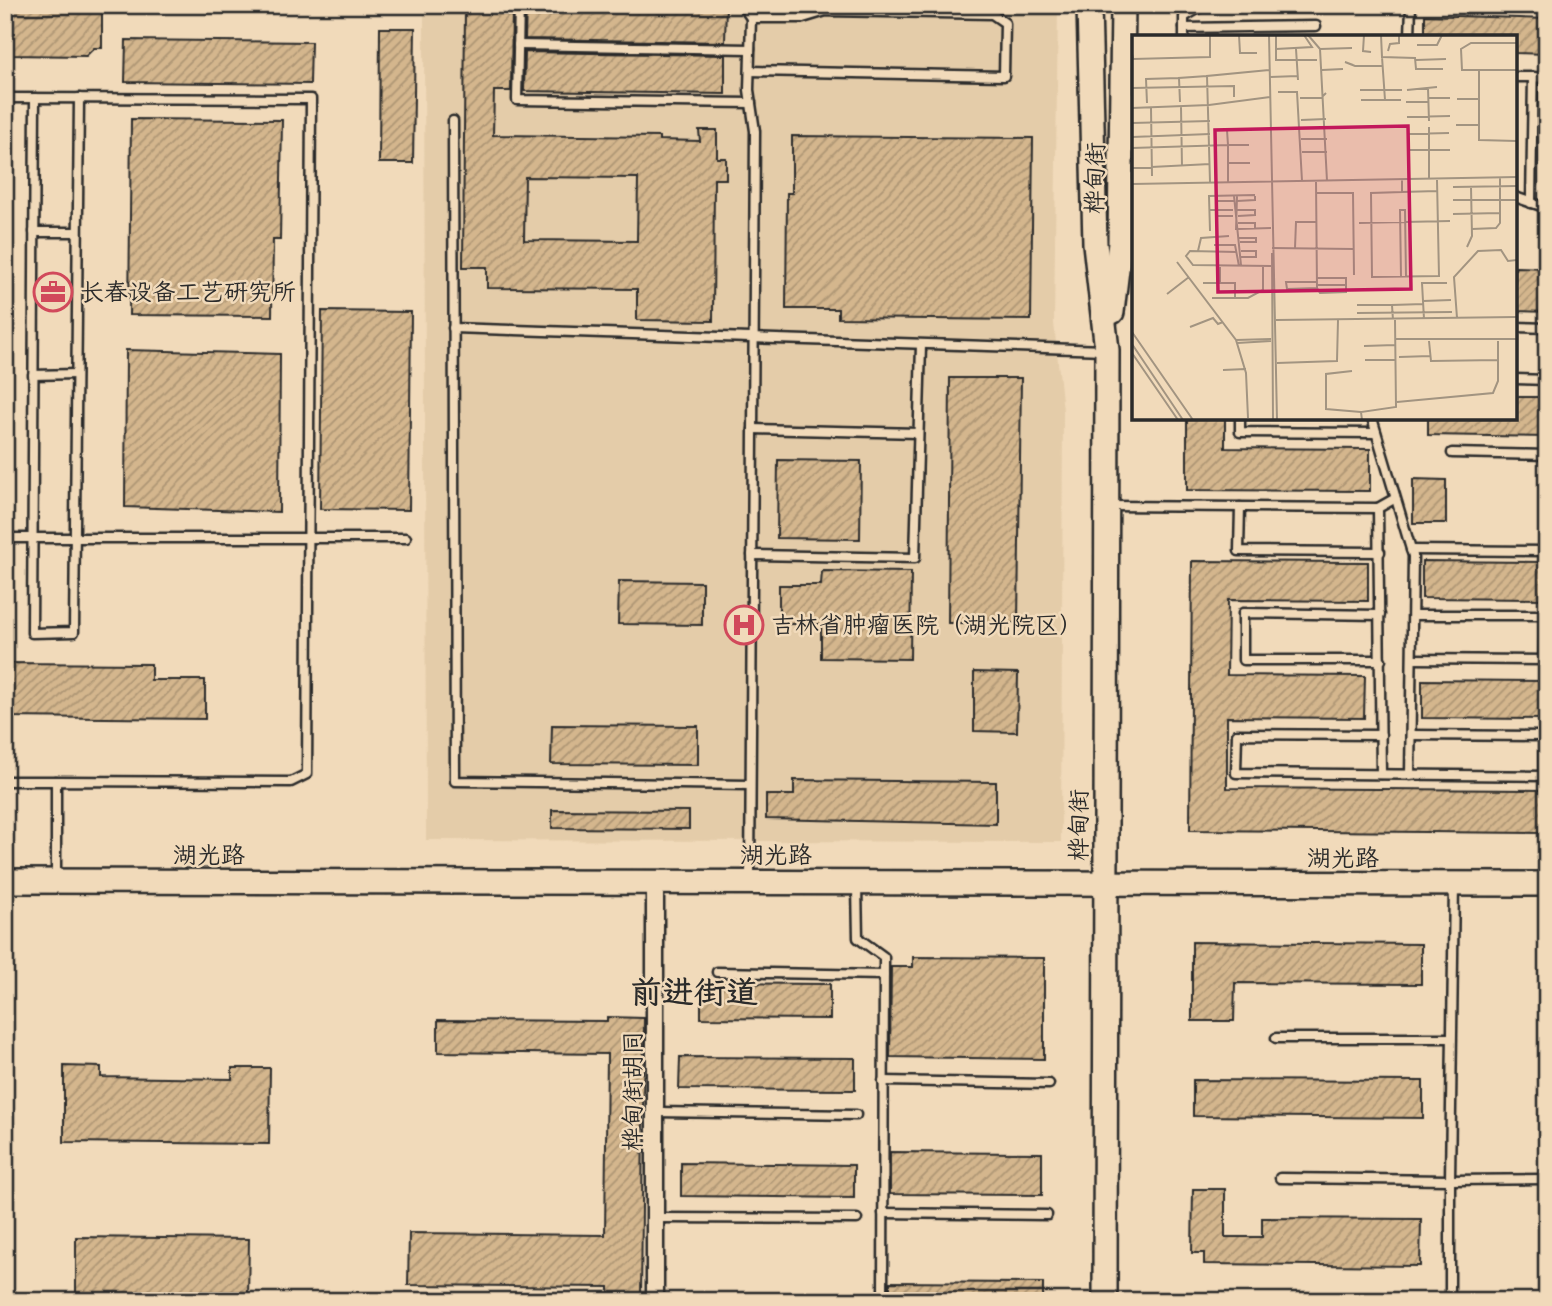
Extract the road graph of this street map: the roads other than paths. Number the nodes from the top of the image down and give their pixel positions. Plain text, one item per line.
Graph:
1 (519, 5) edge
2 (742, 5) edge
3 (1089, 5) edge
4 (1123, 5) edge
5 (1204, 5) edge
6 (1411, 5) edge
7 (751, 18) junction
8 (1316, 26) dead end
9 (1184, 33) edge
10 (1410, 35) edge
11 (518, 44) junction
12 (750, 49) junction
13 (750, 71) junction
14 (1517, 77) edge
15 (1533, 77) junction
16 (1547, 78) edge
17 (5, 98) edge
18 (35, 98) junction
19 (79, 98) junction
20 (751, 103) junction
21 (453, 121) dead end
22 (1517, 198) edge
23 (1531, 203) junction
24 (1127, 208) edge
25 (1547, 208) edge
26 (34, 232) junction
27 (77, 232) junction
28 (1517, 327) edge
29 (453, 328) junction
30 (1547, 328) edge
31 (754, 339) junction
32 (920, 345) junction
33 (1107, 350) junction
34 (33, 374) junction
35 (76, 374) junction
36 (1517, 379) edge
37 (1547, 380) edge
38 (1240, 420) edge
39 (1373, 420) edge
40 (753, 429) junction
41 (918, 433) junction
42 (1376, 433) junction
43 (1452, 453) dead end
44 (1547, 455) edge
45 (1394, 499) junction
46 (1106, 506) junction
47 (1240, 507) junction
48 (1378, 508) junction
49 (5, 538) edge
50 (32, 538) junction
51 (75, 538) junction
52 (309, 538) junction
53 (406, 538) dead end
54 (1411, 550) junction
55 (1547, 551) edge
56 (1380, 552) junction
57 (752, 555) junction
58 (1380, 614) junction
59 (1413, 615) junction
60 (1413, 659) junction
61 (1381, 660) junction
62 (1546, 660) edge
63 (1381, 735) junction
64 (1411, 735) junction
65 (1381, 774) junction
66 (1410, 775) junction
67 (1545, 776) edge
68 (5, 781) edge
69 (56, 781) junction
70 (750, 785) junction
71 (655, 880) junction
72 (5, 881) edge
73 (56, 881) junction
74 (750, 881) junction
75 (857, 881) junction
76 (1105, 882) junction
77 (1454, 884) junction
78 (1547, 884) edge
79 (717, 972) dead end
80 (884, 975) junction
81 (1276, 1038) dead end
82 (1450, 1038) junction
83 (883, 1081) junction
84 (1049, 1084) dead end
85 (657, 1112) junction
86 (856, 1115) dead end
87 (1280, 1178) dead end
88 (1547, 1179) edge
89 (1450, 1180) junction
90 (883, 1213) junction
91 (1047, 1215) dead end
92 (656, 1218) junction
93 (857, 1219) dead end
94 (654, 1301) edge
95 (883, 1301) edge
96 (1105, 1301) edge
97 (1450, 1301) edge

1 - 11 lane
2 - 7 lane
3 - 33 street, 桦甸街
4 - 24 street, 桦甸街
5 - 9 lane
6 - 10 lane
7 - 12 lane
7 - 13 lane
8 - 9 lane
11 - 12 lane
11 - 20 lane
12 - 13 lane
13 - 20 lane
14 - 15 lane
15 - 16 lane
15 - 23 lane
17 - 18 lane
18 - 19 lane
18 - 26 lane
19 - 27 lane
19 - 52 lane
20 - 31 lane
21 - 29 lane
22 - 23 lane
23 - 25 lane
24 - 33 street, 桦甸街
26 - 27 lane
26 - 34 lane
27 - 35 lane
28 - 30 lane
29 - 31 lane
29 - 70 lane
31 - 32 lane
31 - 40 lane
32 - 33 lane
32 - 41 lane
33 - 46 street, 桦甸街
34 - 35 lane
34 - 50 lane
35 - 51 lane
36 - 37 lane
38 - 42 lane
39 - 42 lane
40 - 41 lane
40 - 57 lane
41 - 57 lane
42 - 45 lane
43 - 44 lane
45 - 48 lane
45 - 54 lane
46 - 47 lane
46 - 76 street, 桦甸街
47 - 48 lane
47 - 56 lane
48 - 56 lane
49 - 50 lane
50 - 51 lane
50 - 51 lane
51 - 52 lane
52 - 53 lane
52 - 69 lane
54 - 55 lane
54 - 59 lane
56 - 58 lane
57 - 70 lane
58 - 61 lane
58 - 61 lane
59 - 60 lane
59 - 62 lane
60 - 62 lane
60 - 64 lane
61 - 63 lane
63 - 65 lane
63 - 65 lane
64 - 66 lane
64 - 67 lane
65 - 66 lane
66 - 67 lane
68 - 69 lane
69 - 73 lane
70 - 74 lane
71 - 73 street, 湖光路
71 - 74 street, 湖光路
71 - 85 street, 桦甸街胡同
72 - 73 street, 湖光路
74 - 75 street, 湖光路
75 - 76 street, 湖光路
75 - 80 lane
76 - 77 street, 湖光路
76 - 96 street, 桦甸街
77 - 78 street, 湖光路
77 - 82 lane
79 - 80 lane
80 - 83 lane
81 - 82 lane
82 - 89 lane
83 - 84 lane
83 - 90 lane
85 - 86 lane
85 - 92 street, 桦甸街胡同
87 - 89 lane
88 - 89 lane
89 - 97 lane
90 - 91 lane
90 - 95 lane
92 - 93 lane
92 - 94 street, 桦甸街胡同

